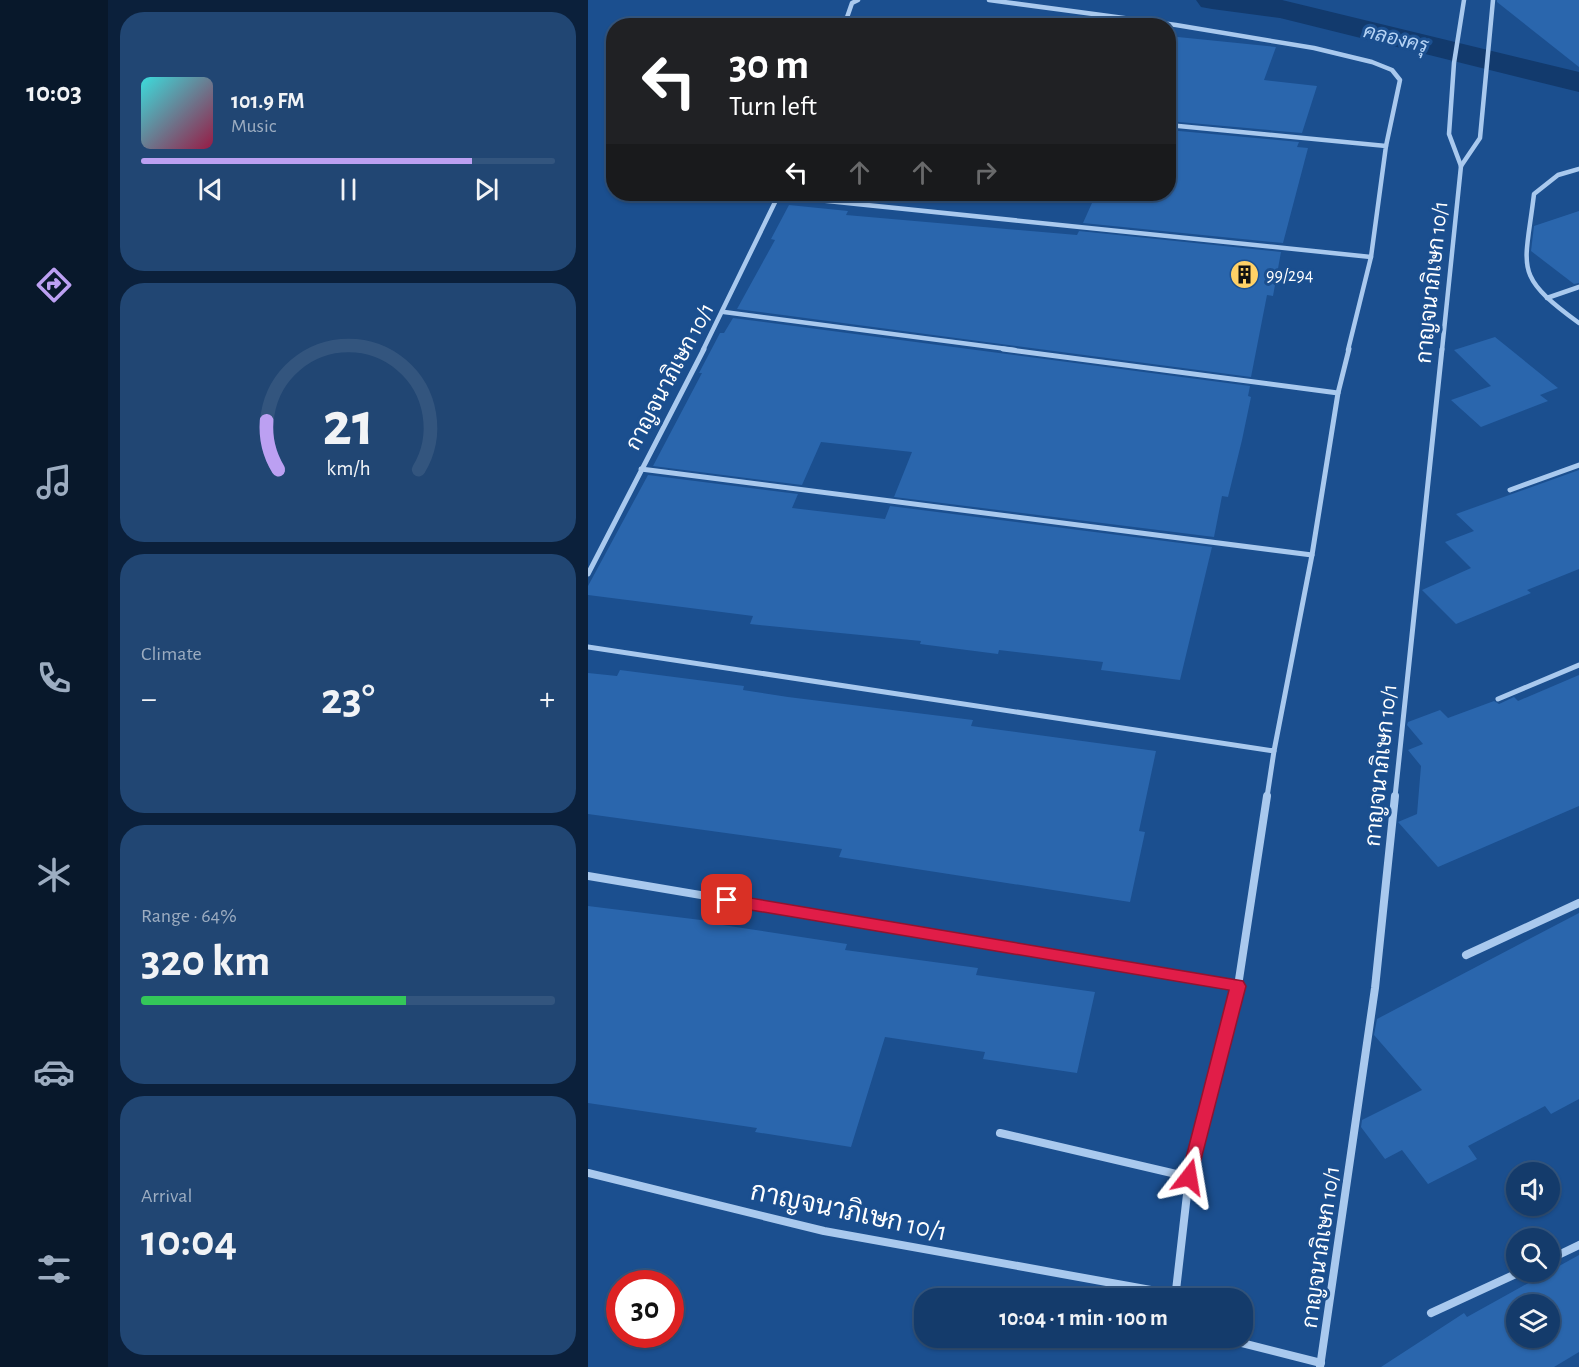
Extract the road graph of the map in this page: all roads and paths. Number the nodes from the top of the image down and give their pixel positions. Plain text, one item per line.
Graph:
1 (858, 0) edge
2 (989, 0) edge
3 (1464, 0) edge
4 (1493, 0) edge
5 (847, 18) edge
6 (1122, 18) edge
7 (1176, 25) edge
8 (1176, 126) edge
9 (1386, 146) junction
10 (1461, 166) junction
11 (1579, 169) edge
12 (776, 201) edge
13 (836, 201) edge
14 (1371, 257) junction
15 (1579, 287) edge
16 (1547, 298) junction
17 (724, 312) junction
18 (1579, 323) edge
19 (1338, 393) junction
20 (1579, 465) edge
21 (641, 468) junction
22 (1510, 490) dead end
23 (1312, 555) junction
24 (588, 574) edge
25 (588, 647) edge
26 (1579, 665) edge
27 (1498, 699) dead end
28 (1274, 751) junction
29 (588, 876) edge
30 (1579, 903) edge
31 (1466, 955) dead end
32 (1238, 986) junction
33 (1000, 1133) dead end
34 (588, 1173) edge
35 (1189, 1177) junction
36 (1579, 1245) edge
37 (1560, 1254) edge
38 (1506, 1279) edge
39 (1126, 1288) edge
40 (1175, 1288) edge
41 (1431, 1313) dead end
42 (1253, 1346) edge
43 (1321, 1365) edge

1 - 5 street
2 - 6 street
3 - 10 street, กาญจนาภิเษก 10/1
4 - 10 street, กาญจนาภิเษก 10/1
7 - 9 street
8 - 9 street
9 - 14 street
10 - 43 street, กาญจนาภิเษก 10/1
11 - 16 street
12 - 17 street, กาญจนาภิเษก 10/1
13 - 14 street
14 - 19 street
15 - 16 street
16 - 18 street
17 - 19 street
17 - 21 street, กาญจนาภิเษก 10/1
19 - 23 street
20 - 22 street
21 - 23 street
21 - 24 street, กาญจนาภิเษก 10/1
23 - 28 street
25 - 28 street
26 - 27 street
28 - 32 street
29 - 32 street
30 - 31 street
32 - 35 street
33 - 35 street
34 - 39 street, กาญจนาภิเษก 10/1
35 - 40 street
36 - 37 street
38 - 41 street
42 - 43 street

